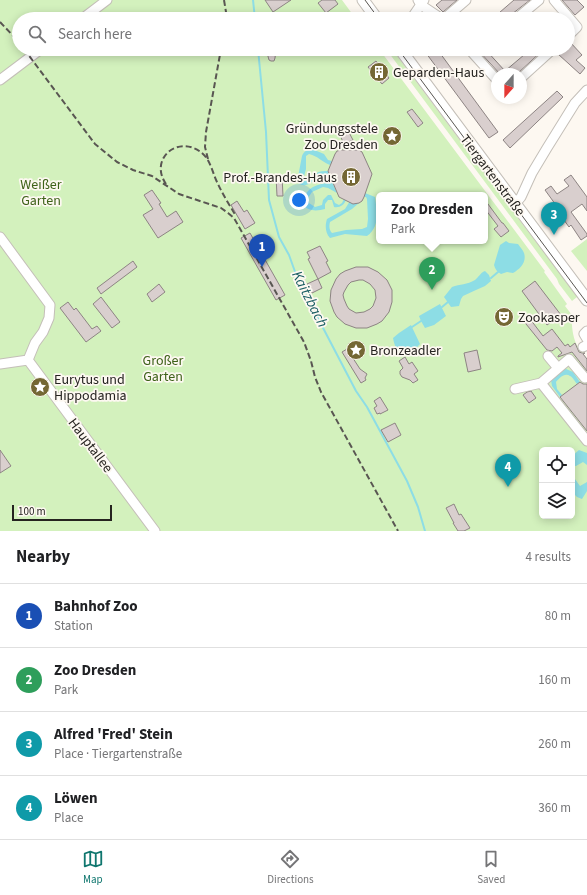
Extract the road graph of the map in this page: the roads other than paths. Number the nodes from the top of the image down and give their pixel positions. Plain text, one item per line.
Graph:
1 (108, 0) edge
2 (363, 0) edge
3 (466, 0) edge
4 (539, 0) edge
5 (554, 0) edge
6 (421, 2) edge
7 (92, 12) edge
8 (372, 12) edge
9 (415, 12) edge
10 (434, 12) edge
11 (451, 12) edge
12 (524, 12) edge
13 (564, 12) edge
14 (32, 56) edge
15 (405, 56) edge
16 (479, 56) edge
17 (545, 56) edge
18 (491, 72) edge
19 (527, 73) edge
20 (0, 80) edge
21 (587, 90) edge
22 (515, 204) junction
23 (0, 237) edge
24 (587, 300) edge
25 (587, 332) edge
26 (586, 344) edge
27 (548, 356) dead end
28 (28, 360) junction
29 (0, 364) edge
30 (558, 368) junction
31 (584, 378) dead end
32 (541, 383) junction
33 (515, 389) dead end
34 (587, 441) edge
35 (155, 531) edge

1 - 7 street
2 - 8 main road
3 - 11 street
4 - 12 street
5 - 13 street
6 - 9 street
6 - 10 street
14 - 20 street
15 - 22 main road, Tiergartenstraße
16 - 18 street
17 - 19 street
21 - 22 street
22 - 24 main road, Tiergartenstraße
23 - 28 street
25 - 26 street
27 - 30 street
28 - 29 street
28 - 35 street, Hauptallee
30 - 31 street
30 - 32 street
32 - 33 street
32 - 34 street

